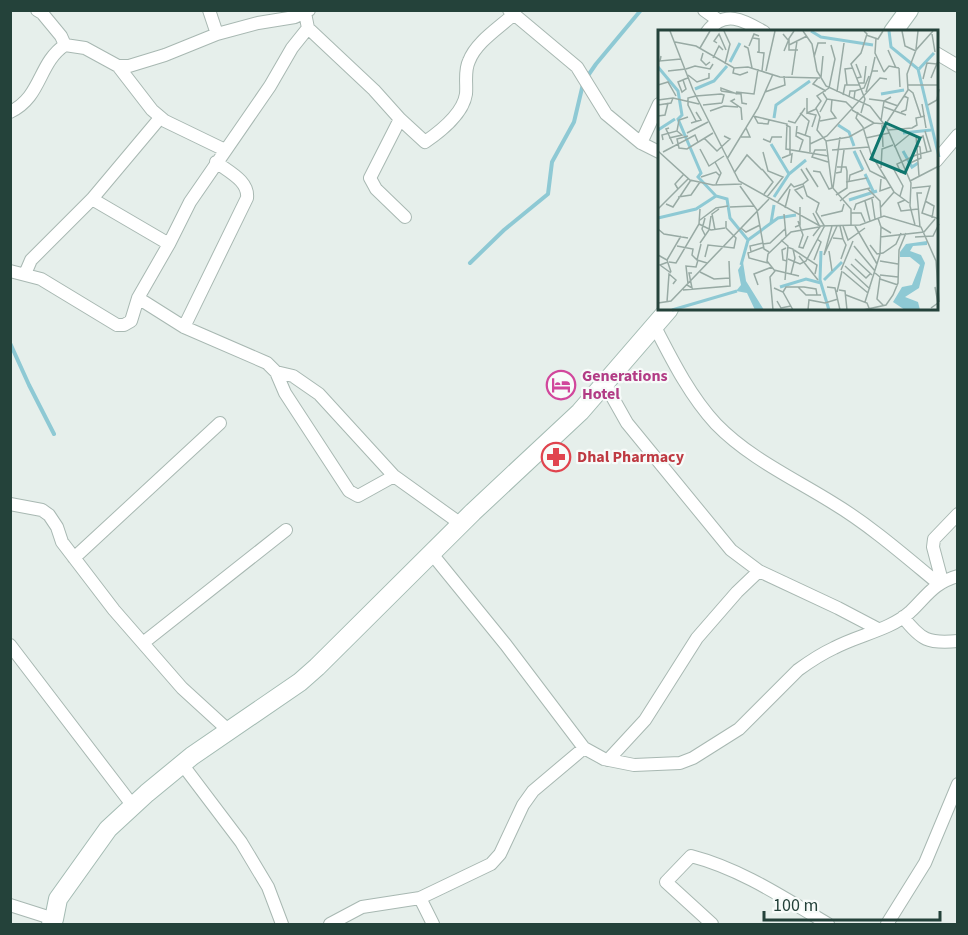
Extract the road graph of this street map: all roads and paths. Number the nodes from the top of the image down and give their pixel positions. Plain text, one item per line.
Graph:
1 (37, 10) edge
2 (209, 10) edge
3 (704, 10) edge
4 (909, 10) edge
5 (307, 12) edge
6 (512, 12) edge
7 (718, 20) junction
8 (308, 28) junction
9 (709, 30) edge
10 (760, 30) edge
11 (897, 30) edge
12 (217, 34) junction
13 (65, 45) junction
14 (938, 54) edge
15 (118, 66) junction
16 (957, 66) edge
17 (658, 106) edge
18 (10, 112) edge
19 (160, 118) junction
20 (400, 119) junction
21 (957, 135) edge
22 (641, 143) junction
23 (225, 150) junction
24 (658, 152) edge
25 (938, 159) edge
26 (216, 162) junction
27 (92, 199) junction
28 (405, 217) dead end
29 (169, 244) junction
30 (10, 271) edge
31 (25, 274) junction
32 (138, 297) junction
33 (668, 310) edge
34 (184, 327) junction
35 (655, 327) junction
36 (276, 372) junction
37 (605, 384) junction
38 (220, 423) dead end
39 (394, 476) junction
40 (10, 504) edge
41 (957, 514) edge
42 (461, 524) junction
43 (286, 530) dead end
44 (432, 554) junction
45 (74, 558) junction
46 (759, 571) junction
47 (957, 576) edge
48 (940, 582) junction
49 (853, 615) junction
50 (903, 617) junction
51 (878, 629) junction
52 (855, 639) junction
53 (957, 641) edge
54 (143, 643) junction
55 (10, 645) edge
56 (228, 730) junction
57 (584, 748) junction
58 (608, 760) junction
59 (182, 764) junction
60 (957, 784) edge
61 (133, 806) junction
62 (420, 898) junction
63 (10, 905) edge
64 (52, 922) edge
65 (282, 924) edge
66 (330, 924) edge
67 (433, 924) edge
68 (712, 924) edge
69 (828, 924) edge
70 (887, 924) edge

1 - 13 street
2 - 12 street
3 - 7 street
4 - 11 street
5 - 8 street
5 - 12 street
6 - 20 street
6 - 22 street
7 - 9 street
7 - 10 street
8 - 20 street
8 - 23 street
12 - 15 street
13 - 15 street
13 - 18 street
14 - 16 street
15 - 19 street
17 - 22 street
19 - 23 street
19 - 27 street
20 - 28 street
21 - 25 street
22 - 24 street
23 - 26 street
26 - 29 street
26 - 34 street
27 - 29 street
27 - 31 street
29 - 32 street
30 - 31 street
31 - 32 street
32 - 34 street
33 - 35 street
34 - 36 street
35 - 37 street
35 - 48 street
36 - 39 street
36 - 39 street
37 - 42 street
37 - 46 street
38 - 45 street
39 - 42 street
40 - 45 street
41 - 48 street
42 - 44 street
43 - 54 street
44 - 56 street
44 - 57 street
45 - 54 street
46 - 49 street
46 - 58 street
47 - 48 street
48 - 50 street
49 - 51 street
49 - 52 street
50 - 51 street
50 - 53 street
51 - 52 street
52 - 58 street
54 - 56 street
55 - 61 street
56 - 59 street
57 - 58 street
57 - 62 street
59 - 61 street
59 - 65 street
60 - 70 street
61 - 64 street
62 - 66 street
62 - 67 street
63 - 64 street
68 - 69 street

